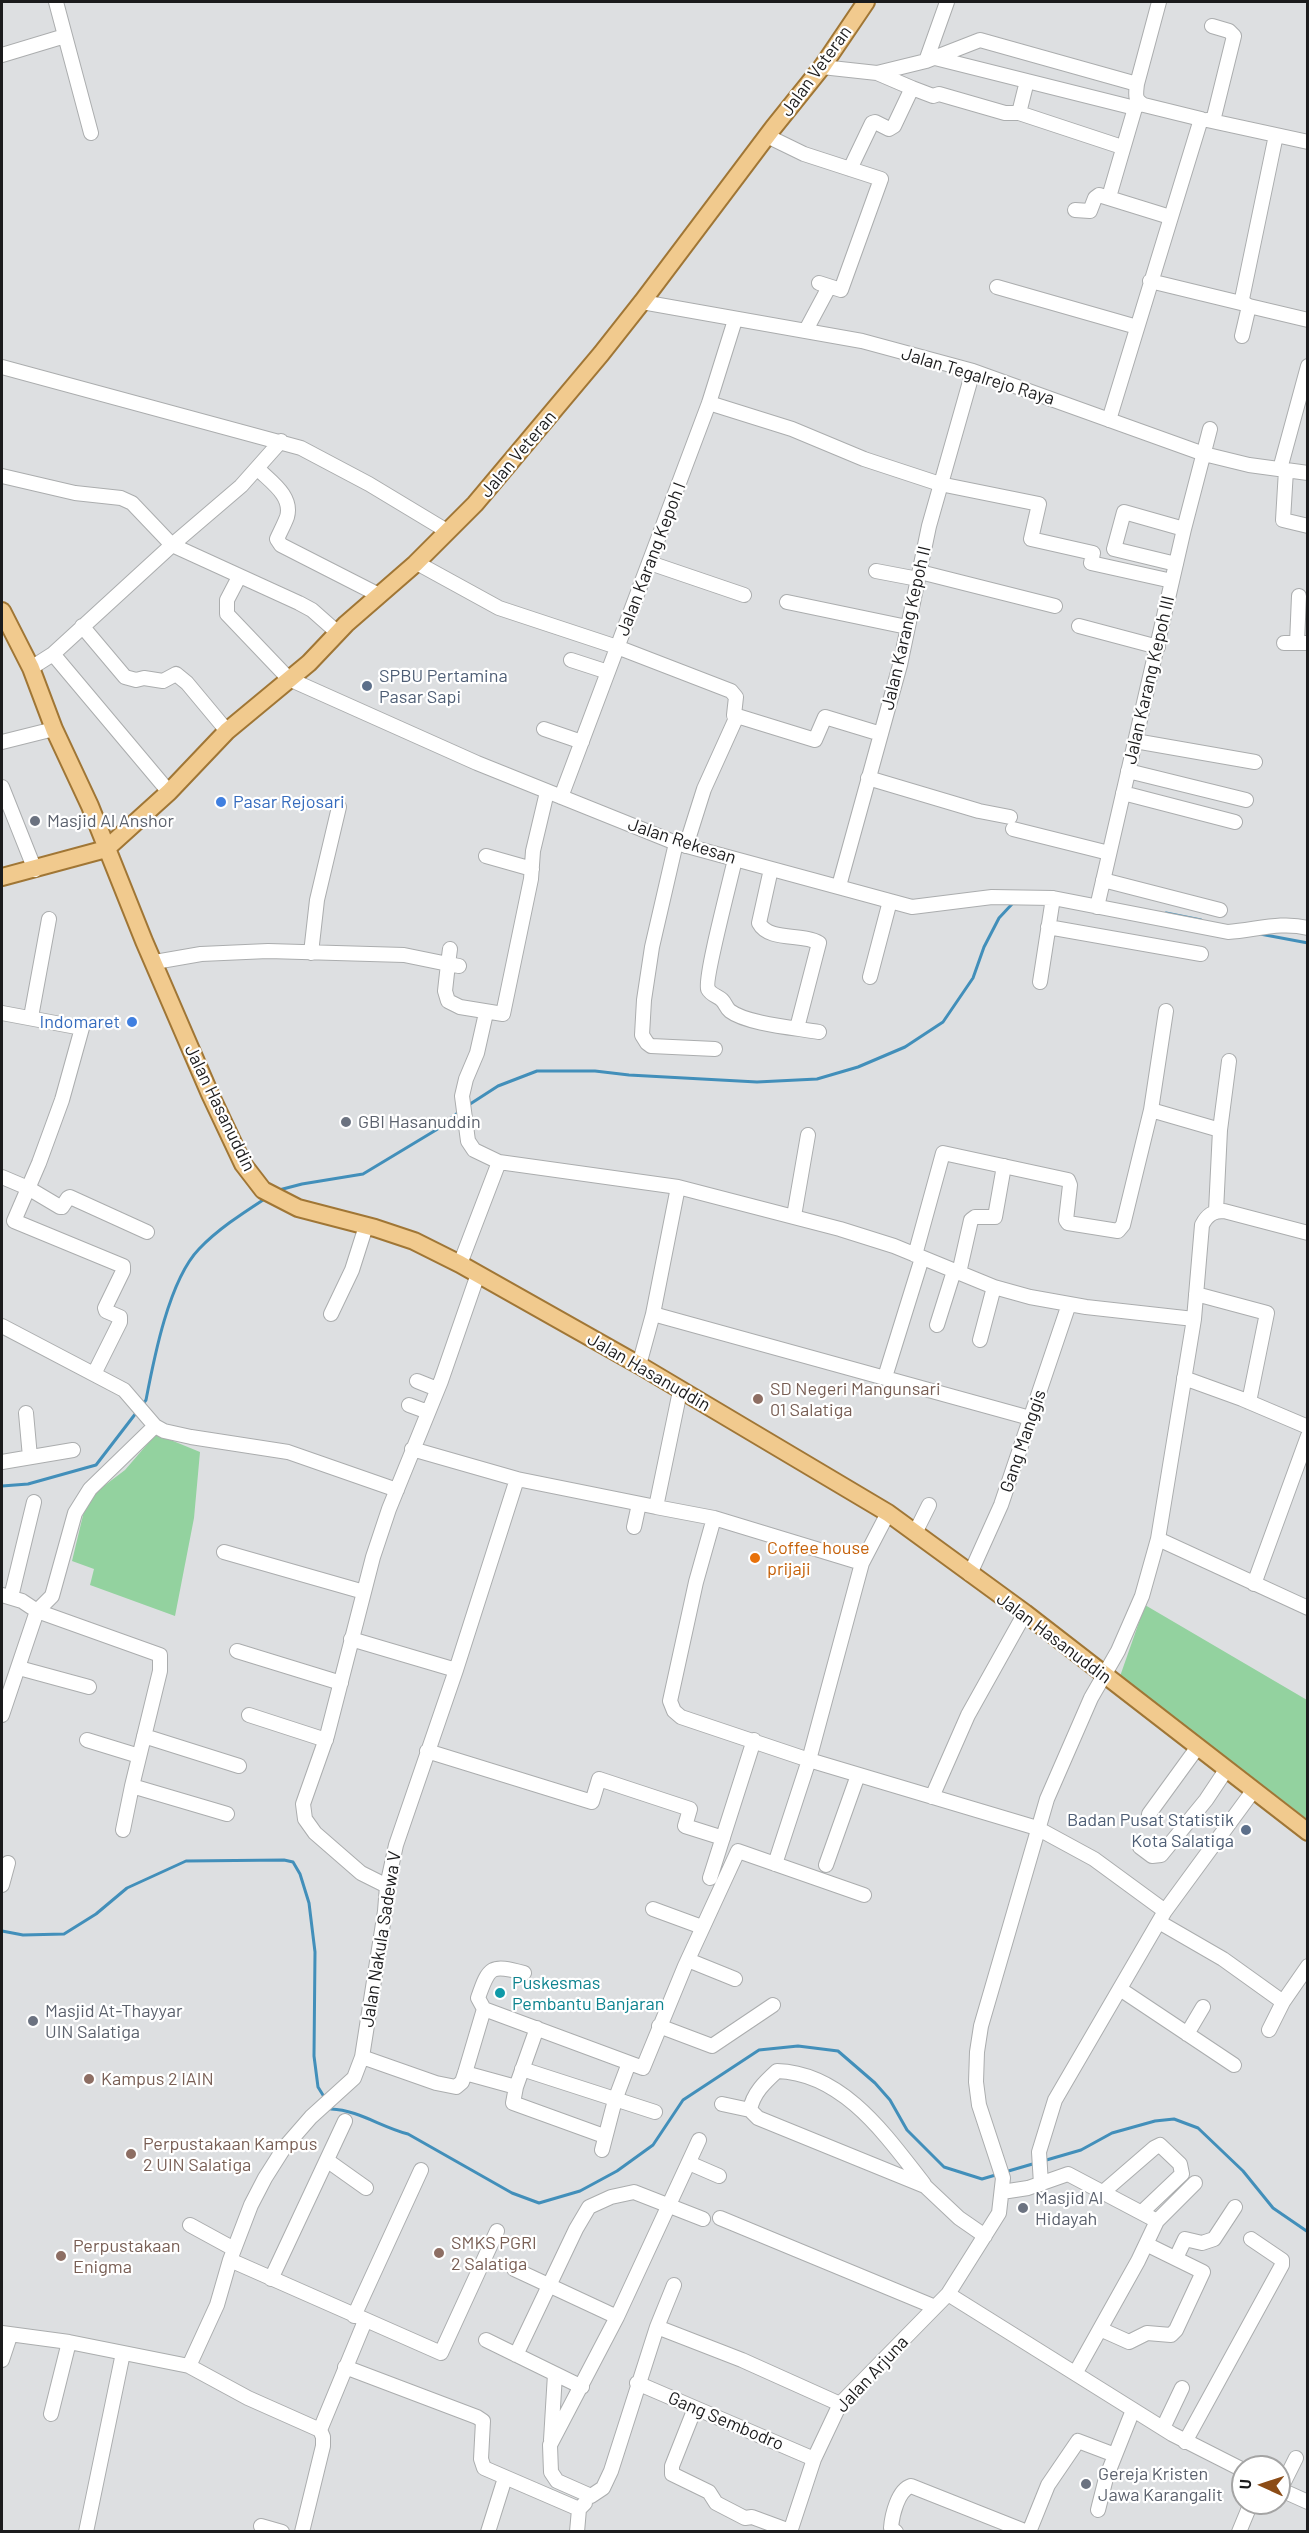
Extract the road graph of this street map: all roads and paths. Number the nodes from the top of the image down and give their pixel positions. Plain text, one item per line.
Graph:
1 (56, 2) edge
2 (866, 2) edge
3 (947, 2) edge
4 (1159, 2) edge
5 (1212, 26) dead end
6 (65, 36) junction
7 (2, 55) edge
8 (931, 60) junction
9 (822, 67) junction
10 (877, 74) junction
11 (1028, 81) junction
12 (1137, 84) junction
13 (912, 88) junction
14 (1138, 105) junction
15 (1019, 113) junction
16 (1207, 120) junction
17 (91, 132) dead end
18 (1276, 135) junction
19 (767, 136) junction
20 (1308, 142) edge
21 (1122, 147) junction
22 (850, 169) junction
23 (1109, 197) junction
24 (1076, 210) dead end
25 (1170, 217) junction
26 (1150, 281) junction
27 (997, 287) dead end
28 (642, 302) junction
29 (1247, 305) junction
30 (735, 320) junction
31 (1308, 320) edge
32 (1137, 327) junction
33 (806, 330) junction
34 (1242, 336) dead end
35 (1308, 366) edge
36 (2, 367) edge
37 (973, 371) junction
38 (709, 403) junction
39 (1109, 420) junction
40 (1210, 429) dead end
41 (281, 441) junction
42 (1204, 454) junction
43 (258, 469) junction
44 (1283, 470) junction
45 (1308, 473) edge
46 (2, 476) edge
47 (940, 484) junction
48 (1308, 526) edge
49 (1184, 529) junction
50 (447, 531) junction
51 (172, 545) junction
52 (650, 562) junction
53 (417, 563) junction
54 (1176, 564) junction
55 (876, 572) dead end
56 (919, 576) junction
57 (239, 577) junction
58 (1172, 581) junction
59 (379, 595) junction
60 (744, 595) dead end
61 (1299, 596) dead end
62 (787, 602) dead end
63 (1055, 606) dead end
64 (4, 622) edge
65 (82, 626) junction
66 (908, 627) junction
67 (1079, 627) dead end
68 (338, 633) junction
69 (1296, 643) edge
70 (617, 647) junction
71 (1158, 647) junction
72 (53, 654) junction
73 (571, 660) dead end
74 (31, 668) junction
75 (608, 672) junction
76 (290, 679) junction
77 (737, 716) junction
78 (54, 729) junction
79 (544, 729) dead end
80 (227, 731) junction
81 (880, 734) junction
82 (1135, 741) junction
83 (2, 742) edge
84 (582, 742) junction
85 (1255, 762) dead end
86 (1128, 771) junction
87 (868, 778) junction
88 (2, 788) edge
89 (169, 792) junction
90 (1123, 793) junction
91 (554, 794) junction
92 (1246, 800) dead end
93 (339, 807) dead end
94 (1234, 822) dead end
95 (681, 845) junction
96 (106, 849) junction
97 (1109, 853) junction
98 (486, 856) dead end
99 (735, 859) junction
100 (532, 869) junction
101 (771, 869) junction
102 (35, 870) junction
103 (2, 878) edge
104 (1103, 880) junction
105 (838, 886) junction
106 (1053, 898) junction
107 (890, 901) junction
108 (1098, 902) junction
109 (1220, 910) dead end
110 (50, 919) dead end
111 (1048, 927) junction
112 (1308, 928) edge
113 (450, 949) dead end
114 (311, 953) junction
115 (1200, 954) dead end
116 (155, 963) junction
117 (454, 965) junction
118 (870, 977) dead end
119 (1040, 982) dead end
120 (1166, 1011) dead end
121 (486, 1012) junction
122 (2, 1013) edge
123 (31, 1017) junction
124 (797, 1028) junction
125 (819, 1032) dead end
126 (716, 1049) dead end
127 (1229, 1061) dead end
128 (1151, 1110) junction
129 (1220, 1130) junction
130 (808, 1135) dead end
131 (499, 1162) junction
132 (1004, 1166) junction
133 (2, 1177) edge
134 (678, 1187) junction
135 (28, 1188) junction
136 (1216, 1211) junction
137 (794, 1216) junction
138 (366, 1226) junction
139 (147, 1232) dead end
140 (1308, 1233) edge
141 (919, 1257) junction
142 (460, 1264) junction
143 (956, 1272) junction
144 (478, 1274) junction
145 (994, 1287) junction
146 (1196, 1294) junction
147 (1069, 1305) junction
148 (331, 1314) dead end
149 (653, 1314) junction
150 (1194, 1318) junction
151 (937, 1324) dead end
152 (2, 1326) edge
153 (980, 1340) dead end
154 (639, 1365) junction
155 (94, 1374) junction
156 (885, 1377) junction
157 (1184, 1378) junction
158 (417, 1381) dead end
159 (437, 1389) junction
160 (680, 1391) junction
161 (1249, 1402) junction
162 (409, 1405) dead end
163 (428, 1412) junction
164 (26, 1413) dead end
165 (1030, 1418) junction
166 (155, 1426) junction
167 (1308, 1427) edge
168 (1308, 1436) edge
169 (412, 1449) junction
170 (73, 1450) dead end
171 (30, 1457) junction
172 (2, 1462) edge
173 (517, 1479) junction
174 (396, 1490) junction
175 (34, 1502) dead end
176 (639, 1504) junction
177 (929, 1504) dead end
178 (656, 1507) junction
179 (888, 1514) junction
180 (714, 1518) junction
181 (634, 1527) dead end
182 (915, 1533) junction
183 (1158, 1539) junction
184 (224, 1552) dead end
185 (862, 1563) junction
186 (970, 1574) junction
187 (1254, 1584) junction
188 (364, 1592) junction
189 (6, 1596) edge
190 (1308, 1608) edge
191 (37, 1611) junction
192 (1025, 1613) junction
193 (351, 1639) junction
194 (237, 1651) dead end
195 (19, 1668) junction
196 (456, 1670) junction
197 (1103, 1675) junction
198 (341, 1683) junction
199 (89, 1687) dead end
200 (2, 1715) edge
201 (249, 1715) dead end
202 (144, 1736) junction
203 (87, 1740) dead end
204 (326, 1740) junction
205 (754, 1740) junction
206 (1197, 1748) junction
207 (427, 1751) junction
208 (140, 1756) junction
209 (809, 1760) junction
210 (239, 1766) dead end
211 (1226, 1770) junction
212 (858, 1776) junction
213 (132, 1786) junction
214 (1253, 1791) junction
215 (932, 1797) junction
216 (227, 1814) dead end
217 (1149, 1814) dead end
218 (1037, 1828) junction
219 (123, 1830) dead end
220 (1308, 1832) edge
221 (723, 1838) junction
222 (1140, 1847) dead end
223 (8, 1863) dead end
224 (775, 1864) junction
225 (826, 1865) dead end
226 (710, 1878) dead end
227 (2, 1885) edge
228 (387, 1886) junction
229 (864, 1895) dead end
230 (653, 1909) dead end
231 (1162, 1917) junction
232 (702, 1927) junction
233 (688, 1960) junction
234 (1308, 1966) edge
235 (524, 1973) dead end
236 (735, 1979) dead end
237 (1120, 1989) junction
238 (1283, 2002) junction
239 (773, 2005) dead end
240 (1203, 2007) dead end
241 (484, 2008) junction
242 (659, 2026) junction
243 (537, 2028) junction
244 (1269, 2030) dead end
245 (1187, 2034) junction
246 (362, 2057) junction
247 (628, 2062) junction
248 (1234, 2065) dead end
249 (522, 2069) junction
250 (465, 2073) junction
251 (516, 2087) junction
252 (615, 2100) junction
253 (722, 2104) dead end
254 (750, 2110) junction
255 (655, 2112) dead end
256 (345, 2121) dead end
257 (699, 2140) dead end
258 (328, 2162) junction
259 (688, 2163) junction
260 (421, 2170) dead end
261 (719, 2176) dead end
262 (1195, 2182) dead end
263 (1041, 2184) junction
264 (1002, 2185) junction
265 (925, 2186) junction
266 (366, 2188) dead end
267 (1102, 2193) junction
268 (669, 2204) junction
269 (1235, 2207) dead end
270 (1142, 2212) junction
271 (720, 2218) dead end
272 (703, 2219) dead end
273 (1156, 2221) junction
274 (190, 2225) dead end
275 (497, 2231) dead end
276 (986, 2236) junction
277 (1251, 2239) dead end
278 (1146, 2244) junction
279 (232, 2254) junction
280 (1176, 2258) junction
281 (514, 2269) dead end
282 (271, 2279) junction
283 (674, 2285) dead end
284 (549, 2286) junction
285 (948, 2294) junction
286 (935, 2307) junction
287 (617, 2317) junction
288 (359, 2318) junction
289 (657, 2327) junction
290 (1100, 2329) junction
291 (6, 2334) edge
292 (486, 2340) dead end
293 (69, 2343) junction
294 (123, 2353) junction
295 (516, 2355) junction
296 (2, 2360) edge
297 (189, 2366) junction
298 (345, 2367) junction
299 (1076, 2372) junction
300 (555, 2374) junction
301 (637, 2383) junction
302 (582, 2387) junction
303 (1182, 2388) dead end
304 (840, 2404) junction
305 (695, 2408) junction
306 (1133, 2410) junction
307 (51, 2414) dead end
308 (1163, 2428) junction
309 (320, 2430) junction
310 (1185, 2442) junction
311 (550, 2445) junction
312 (1115, 2455) junction
313 (1296, 2458) dead end
314 (814, 2459) junction
315 (1231, 2464) edge
316 (1291, 2468) edge
317 (504, 2478) junction
318 (1291, 2494) edge
319 (591, 2496) junction
320 (1308, 2502) edge
321 (579, 2509) junction
322 (1098, 2510) dead end
323 (1246, 2515) edge
324 (261, 2526) dead end
325 (790, 2531) edge
326 (86, 2532) edge
327 (282, 2532) edge
328 (302, 2532) edge
329 (489, 2532) edge
330 (577, 2532) edge
331 (896, 2532) edge
332 (1028, 2532) edge
333 (1239, 2532) edge

1 - 6 street
2 - 9 main road, Jalan Veteran
3 - 8 street
4 - 12 street
5 - 16 street
6 - 7 street
6 - 17 street
8 - 10 street
8 - 11 street
8 - 12 street
9 - 10 street
9 - 19 main road, Jalan Veteran
10 - 13 street
11 - 14 street
11 - 15 street
12 - 14 street
13 - 15 street
13 - 22 street
14 - 16 street
14 - 21 street
15 - 21 street
16 - 18 street
16 - 25 street
18 - 20 street
18 - 29 street
19 - 22 street
19 - 28 main road, Jalan Veteran
21 - 23 street
22 - 33 street
23 - 24 street
23 - 25 street
25 - 26 street
26 - 29 street
26 - 32 street
27 - 32 street
28 - 30 street, Jalan Tegalrejo Raya
28 - 50 main road, Jalan Veteran
29 - 31 street
29 - 34 street
30 - 33 street, Jalan Tegalrejo Raya
30 - 38 street, Jalan Karang Kepoh I
32 - 39 street
33 - 37 street, Jalan Tegalrejo Raya
35 - 44 street
36 - 41 street
37 - 39 street, Jalan Tegalrejo Raya
37 - 47 street, Jalan Karang Kepoh II
38 - 47 street
38 - 52 street, Jalan Karang Kepoh I
39 - 42 street, Jalan Tegalrejo Raya
40 - 42 street, Jalan Karang Kepoh III
41 - 43 street
41 - 50 street
42 - 44 street, Jalan Tegalrejo Raya
42 - 49 street, Jalan Karang Kepoh III
43 - 51 street
43 - 59 street
44 - 45 street, Jalan Tegalrejo Raya
44 - 48 street
46 - 51 street
47 - 56 street, Jalan Karang Kepoh II
47 - 58 street
49 - 54 street, Jalan Karang Kepoh III
49 - 54 street
50 - 53 main road, Jalan Veteran
51 - 57 street
51 - 65 street
52 - 60 street
52 - 70 street, Jalan Karang Kepoh I
53 - 59 main road, Jalan Veteran
53 - 70 street
54 - 58 street, Jalan Karang Kepoh III
55 - 56 street
56 - 63 street
56 - 66 street, Jalan Karang Kepoh II
57 - 68 street
57 - 76 street
58 - 71 street, Jalan Karang Kepoh III
59 - 68 main road, Jalan Veteran
61 - 69 street
62 - 66 street
64 - 74 main road, Jalan Hasanuddin
65 - 72 street
65 - 80 street
66 - 81 street, Jalan Karang Kepoh II
67 - 71 street
68 - 76 main road, Jalan Veteran
70 - 75 street, Jalan Karang Kepoh I
70 - 77 street
71 - 82 street, Jalan Karang Kepoh III
72 - 74 street
72 - 89 street
73 - 75 street
74 - 78 main road, Jalan Hasanuddin
75 - 84 street, Jalan Karang Kepoh I
76 - 80 main road, Jalan Veteran
76 - 91 street, Jalan Rekesan
77 - 81 street
77 - 95 street
78 - 83 street
78 - 96 main road, Jalan Hasanuddin
79 - 84 street
80 - 89 main road, Jalan Veteran
81 - 87 street, Jalan Karang Kepoh II
82 - 85 street
82 - 86 street, Jalan Karang Kepoh III
84 - 91 street, Jalan Karang Kepoh I
86 - 90 street, Jalan Karang Kepoh III
86 - 92 street
87 - 97 street
87 - 105 street, Jalan Karang Kepoh II
88 - 102 street
89 - 96 main road, Jalan Veteran
90 - 94 street
90 - 97 street, Jalan Karang Kepoh III
91 - 95 street, Jalan Rekesan
91 - 100 street, Jalan Karang Kepoh I
93 - 114 street
95 - 99 street, Jalan Rekesan
95 - 126 street
96 - 102 main road
96 - 116 main road, Jalan Hasanuddin
97 - 104 street, Jalan Karang Kepoh III
98 - 100 street
99 - 101 street, Jalan Rekesan
99 - 124 street
100 - 121 street, Jalan Karang Kepoh I
101 - 105 street, Jalan Rekesan
101 - 124 street
102 - 103 main road
104 - 108 street, Jalan Karang Kepoh III
104 - 109 street
105 - 107 street, Jalan Rekesan
106 - 107 street, Jalan Rekesan
106 - 108 street, Jalan Rekesan
106 - 111 street
107 - 118 street
108 - 112 street, Jalan Rekesan
110 - 123 street
111 - 115 street
111 - 119 street
113 - 117 street
114 - 116 street
114 - 117 street
116 - 138 main road, Jalan Hasanuddin
117 - 121 street
120 - 128 street
121 - 131 street
122 - 123 street
123 - 135 street
124 - 125 street
127 - 129 street
128 - 129 street
128 - 132 street
129 - 136 street
130 - 137 street
131 - 134 street
131 - 142 street
132 - 141 street
132 - 143 street
133 - 135 street
134 - 137 street
134 - 149 street
135 - 139 street
135 - 155 street
136 - 140 street
136 - 146 street
137 - 141 street
138 - 142 main road, Jalan Hasanuddin
138 - 148 street
141 - 143 street
141 - 156 street
142 - 144 main road, Jalan Hasanuddin
143 - 145 street
143 - 151 street
144 - 154 main road, Jalan Hasanuddin
144 - 159 street
145 - 147 street
145 - 153 street
146 - 150 street
146 - 161 street
147 - 150 street
147 - 165 street, Gang Manggis
149 - 154 street
149 - 156 street
150 - 157 street
152 - 155 street
154 - 160 main road, Jalan Hasanuddin
155 - 166 street
156 - 165 street
157 - 161 street
157 - 183 street
158 - 159 street
159 - 163 street
160 - 178 street
160 - 179 main road, Jalan Hasanuddin
161 - 167 street
162 - 163 street
163 - 169 street
164 - 171 street
165 - 186 street, Gang Manggis
166 - 174 street
166 - 191 street
168 - 187 street
169 - 173 street
169 - 174 street
170 - 171 street
171 - 172 street
173 - 176 street
173 - 196 street, Jalan Nakula Sadewa V
174 - 188 street
175 - 189 street
176 - 178 street
176 - 181 street
177 - 182 street
178 - 180 street
179 - 182 main road, Jalan Hasanuddin
179 - 185 street
180 - 185 street
180 - 205 street
182 - 186 main road, Jalan Hasanuddin
183 - 187 street
183 - 197 street
184 - 188 street
185 - 209 street
186 - 192 main road, Jalan Hasanuddin
187 - 190 street
188 - 193 street
189 - 191 street
191 - 195 street
191 - 202 street
192 - 197 main road, Jalan Hasanuddin
192 - 215 street
193 - 196 street
193 - 198 street
194 - 198 street
195 - 199 street
195 - 200 street
196 - 207 street, Jalan Nakula Sadewa V
197 - 206 main road, Jalan Hasanuddin
197 - 218 street
198 - 204 street
201 - 204 street
202 - 208 street
202 - 210 street
203 - 208 street
204 - 228 street
205 - 209 street
205 - 221 street
206 - 211 main road, Jalan Hasanuddin
206 - 217 street
207 - 221 street
207 - 228 street, Jalan Nakula Sadewa V
208 - 213 street
209 - 212 street
209 - 224 street
211 - 214 main road, Jalan Hasanuddin
211 - 222 street
212 - 215 street
212 - 225 street
213 - 216 street
213 - 219 street
214 - 220 main road, Jalan Hasanuddin
214 - 231 street
215 - 218 street
218 - 231 street
218 - 264 street
221 - 226 street
223 - 227 street
224 - 229 street
224 - 232 street
228 - 246 street, Jalan Nakula Sadewa V
230 - 232 street
231 - 237 street
231 - 238 street
232 - 233 street
233 - 236 street
233 - 242 street
234 - 238 street
235 - 241 street
237 - 245 street
237 - 263 street
238 - 244 street
239 - 242 street
240 - 245 street
241 - 243 street
241 - 250 street
242 - 247 street
243 - 247 street
243 - 249 street
245 - 248 street
246 - 250 street
246 - 279 street, Jalan Nakula Sadewa V
247 - 252 street
249 - 251 street
249 - 252 street
250 - 251 street
251 - 252 street
252 - 255 street
253 - 254 street
254 - 265 street
254 - 265 street
256 - 258 street
257 - 259 street
258 - 266 street
258 - 282 street
259 - 261 street
259 - 268 street
260 - 288 street
262 - 273 street
263 - 264 street
263 - 267 street
264 - 276 street, Jalan Arjuna
265 - 276 street
267 - 270 street
267 - 270 street
268 - 272 street
268 - 284 street
268 - 287 street
269 - 280 street
270 - 273 street
271 - 286 street
273 - 278 street
274 - 279 street
275 - 288 street
276 - 285 street, Jalan Arjuna
277 - 310 street
278 - 280 street
278 - 290 street
279 - 282 street
279 - 297 street, Jalan Nakula Sadewa V
280 - 290 street
281 - 284 street
282 - 288 street
283 - 289 street
284 - 287 street
284 - 295 street
285 - 286 street, Jalan Arjuna
285 - 299 street
286 - 304 street, Jalan Arjuna
287 - 302 street
288 - 298 street
289 - 301 street
289 - 304 street
290 - 299 street
291 - 293 street
291 - 296 street
292 - 295 street
293 - 294 street
293 - 307 street
294 - 297 street
294 - 326 street
295 - 300 street
297 - 309 street
298 - 309 street
298 - 317 street
299 - 306 street
300 - 302 street
300 - 311 street
301 - 305 street, Gang Sembodro
301 - 319 street
302 - 311 street
303 - 308 street
304 - 314 street, Jalan Arjuna
305 - 314 street, Gang Sembodro
305 - 325 street
306 - 308 street
306 - 312 street
308 - 310 street
309 - 328 street
310 - 315 street
311 - 319 street
312 - 322 street
312 - 332 street
313 - 316 street
314 - 325 street, Jalan Arjuna
317 - 321 street
317 - 329 street
318 - 320 street
319 - 321 street
321 - 330 street
323 - 333 street
324 - 327 street
331 - 332 street

